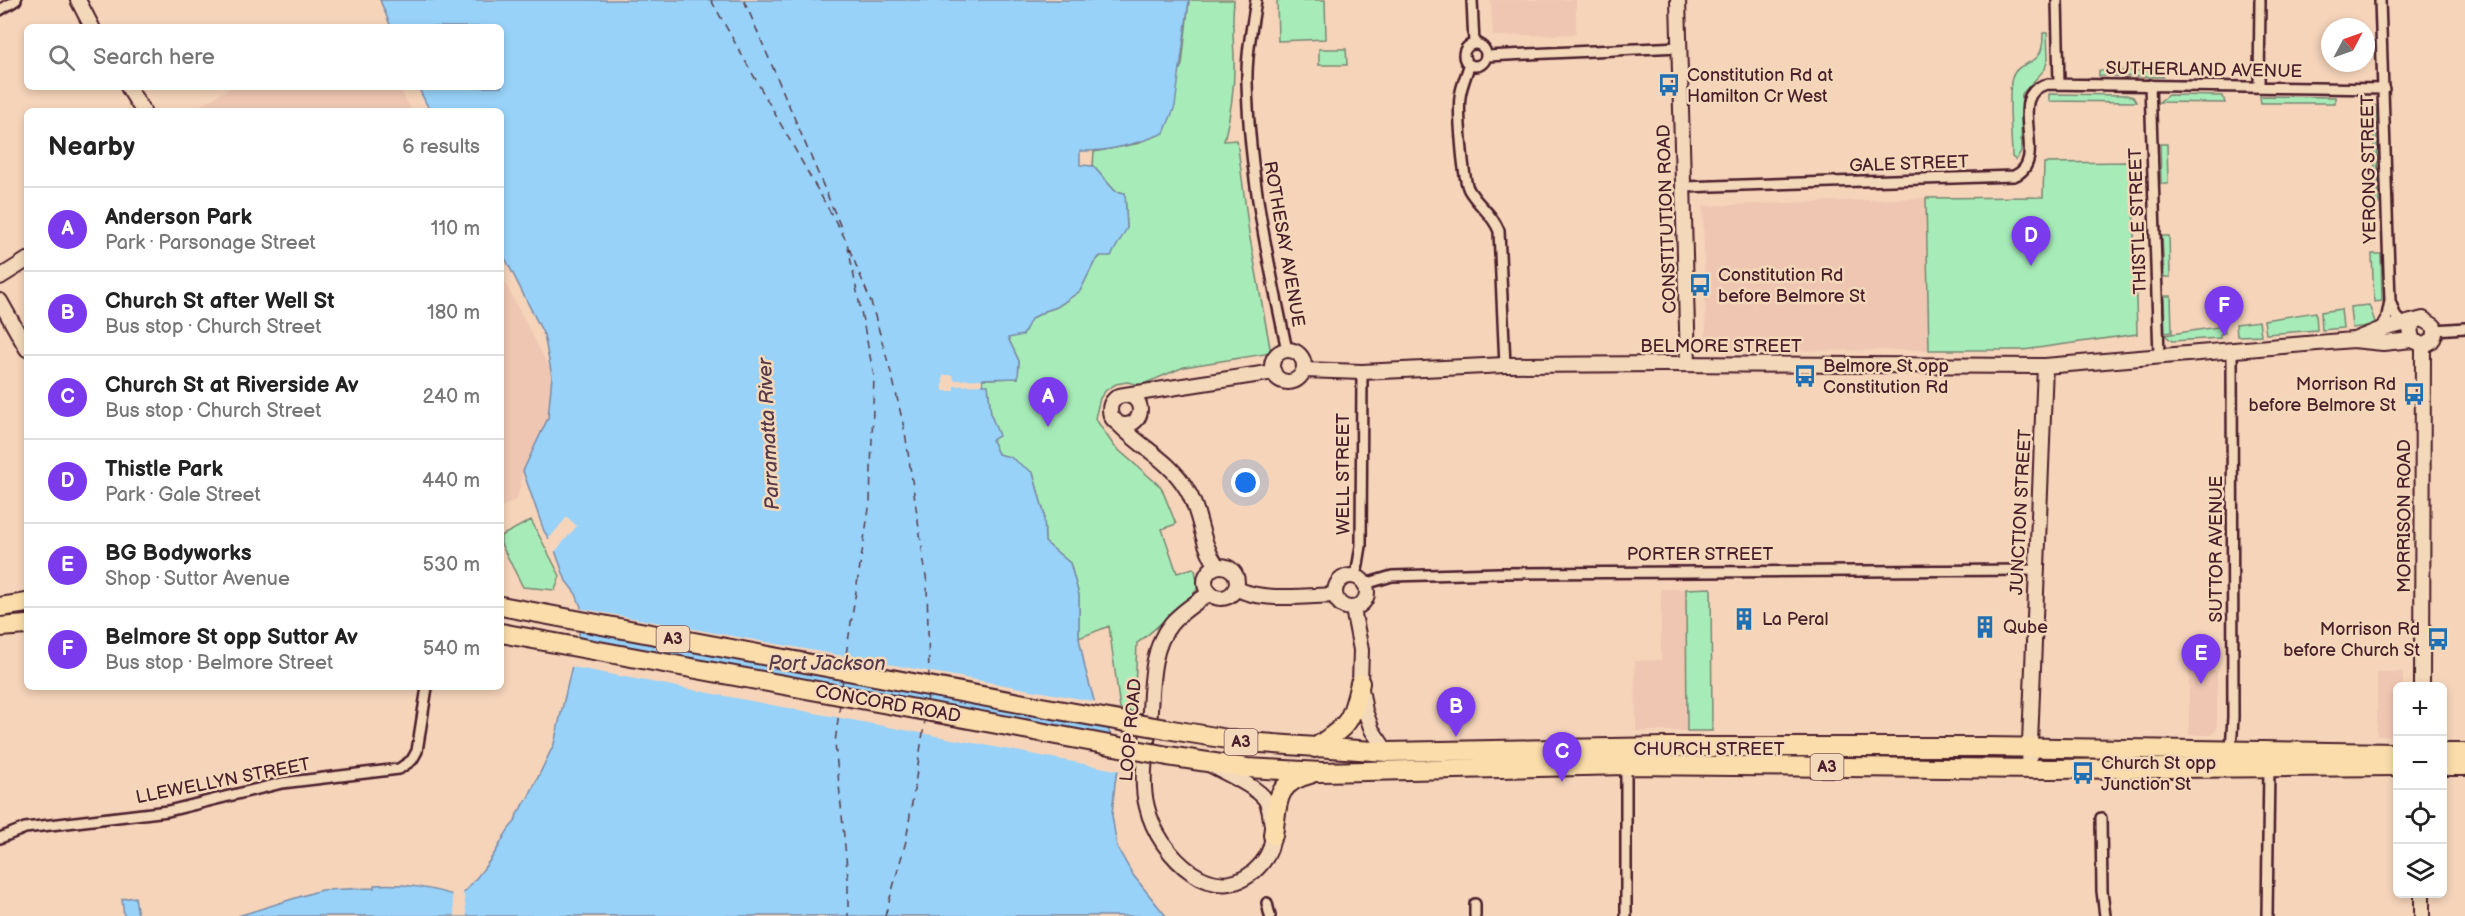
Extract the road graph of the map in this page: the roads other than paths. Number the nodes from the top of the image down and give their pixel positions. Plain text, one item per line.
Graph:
1 (16, 0) edge
2 (78, 0) edge
3 (1256, 0) edge
4 (1472, 0) edge
5 (1678, 0) edge
6 (2057, 0) edge
7 (2260, 0) edge
8 (2380, 0) edge
9 (0, 10) edge
10 (90, 24) edge
11 (1474, 44) junction
12 (1680, 47) junction
13 (1487, 56) junction
14 (1469, 66) junction
15 (2059, 84) junction
16 (2150, 85) junction
17 (2259, 87) junction
18 (2384, 89) junction
19 (130, 90) edge
20 (141, 108) edge
21 (1684, 187) junction
22 (24, 262) edge
23 (0, 277) edge
24 (0, 301) edge
25 (2390, 301) junction
26 (2397, 326) junction
27 (2465, 328) edge
28 (2435, 330) junction
29 (2353, 340) junction
30 (2418, 343) junction
31 (24, 344) edge
32 (2232, 349) junction
33 (1287, 350) junction
34 (2158, 356) junction
35 (1688, 364) junction
36 (1504, 365) junction
37 (2045, 366) junction
38 (1304, 370) junction
39 (1274, 372) junction
40 (1362, 372) junction
41 (1165, 389) junction
42 (1125, 395) junction
43 (1139, 413) junction
44 (1115, 420) junction
45 (1148, 448) junction
46 (1217, 566) junction
47 (2036, 570) junction
48 (1360, 580) junction
49 (1236, 588) junction
50 (1210, 593) junction
51 (1335, 596) junction
52 (24, 603) edge
53 (0, 607) edge
54 (504, 607) edge
55 (1353, 609) junction
56 (24, 625) edge
57 (0, 627) edge
58 (504, 634) edge
59 (2422, 682) edge
60 (1360, 683) junction
61 (427, 690) edge
62 (1166, 729) joint
63 (1315, 748) junction
64 (2030, 748) junction
65 (2231, 750) junction
66 (1387, 752) junction
67 (2393, 753) edge
68 (2447, 753) edge
69 (2465, 753) edge
70 (1168, 756) joint
71 (1206, 763) junction
72 (1626, 765) junction
73 (2393, 766) edge
74 (2447, 766) edge
75 (2465, 766) edge
76 (2269, 767) junction
77 (2029, 768) junction
78 (1322, 772) junction
79 (2101, 818) dead end
80 (1273, 835) junction
81 (0, 838) edge
82 (2422, 898) edge
83 (1267, 903) dead end
84 (1475, 904) dead end
85 (1270, 916) edge
86 (1475, 916) edge
87 (1626, 916) edge
88 (2105, 916) edge
89 (2267, 916) edge
90 (2422, 916) edge

1 - 9 street
2 - 10 main road
3 - 33 street, ROTHESAY AVENUE
4 - 11 street
5 - 12 main road, CONSTITUTION ROAD
6 - 15 street
7 - 17 street
8 - 18 street, YERONG STREET
11 - 13 street
11 - 14 street
12 - 13 street
12 - 21 main road, CONSTITUTION ROAD
13 - 14 street
14 - 36 street
15 - 16 street, SUTHERLAND AVENUE
15 - 21 street, GALE STREET
16 - 17 street, SUTHERLAND AVENUE
16 - 34 street, THISTLE STREET
17 - 18 street, SUTHERLAND AVENUE
18 - 25 street, YERONG STREET
19 - 20 main road
21 - 35 main road, CONSTITUTION ROAD
22 - 23 main road
24 - 31 main road
25 - 26 street, YERONG STREET
25 - 26 street, YERONG STREET
26 - 28 main road
26 - 29 main road, BELMORE STREET
26 - 30 main road, MORRISON ROAD
27 - 28 street
28 - 30 main road
29 - 30 main road, BELMORE STREET
29 - 32 main road, BELMORE STREET
30 - 59 main road, MORRISON ROAD
32 - 34 main road, BELMORE STREET
32 - 65 street, SUTTOR AVENUE
33 - 38 main road
33 - 39 main road
34 - 37 main road, BELMORE STREET
35 - 36 main road, BELMORE STREET
35 - 37 main road, BELMORE STREET
36 - 40 main road, BELMORE STREET
37 - 47 main road, JUNCTION STREET
38 - 39 main road
38 - 40 main road, BELMORE STREET
39 - 41 main road
40 - 48 street, WELL STREET
41 - 42 main road
41 - 43 main road
42 - 43 main road
42 - 44 main road
43 - 44 main road
43 - 45 main road
44 - 45 main road
45 - 46 main road
46 - 49 main road
46 - 50 main road
47 - 48 street, PORTER STREET
47 - 64 main road, JUNCTION STREET
48 - 51 main road
48 - 55 main road
49 - 50 main road
49 - 51 main road
50 - 80 main road, LOOP ROAD
51 - 55 main road
52 - 53 highway
54 - 62 highway, CONCORD ROAD / A3, bridge
55 - 60 main road
56 - 57 highway
58 - 70 highway, CONCORD ROAD / A3, bridge
60 - 63 highway
60 - 66 main road
61 - 81 street, LLEWELLYN STREET
62 - 63 highway, CHURCH STREET / A3
63 - 66 highway, CHURCH STREET / A3
64 - 65 highway, CHURCH STREET / A3
64 - 66 highway, CHURCH STREET / A3
64 - 77 main road, JUNCTION STREET
65 - 67 highway, CHURCH STREET / A3
68 - 69 highway
70 - 71 highway, CHURCH STREET / A3
71 - 78 highway, CHURCH STREET / A3
71 - 80 main road
72 - 77 highway, CHURCH STREET / A3
72 - 78 highway, CHURCH STREET / A3
72 - 87 street
73 - 76 highway, CHURCH STREET / A3
74 - 75 highway
76 - 77 highway, CHURCH STREET / A3
76 - 89 street
78 - 80 highway
79 - 88 street
82 - 90 main road
83 - 85 street
84 - 86 street

